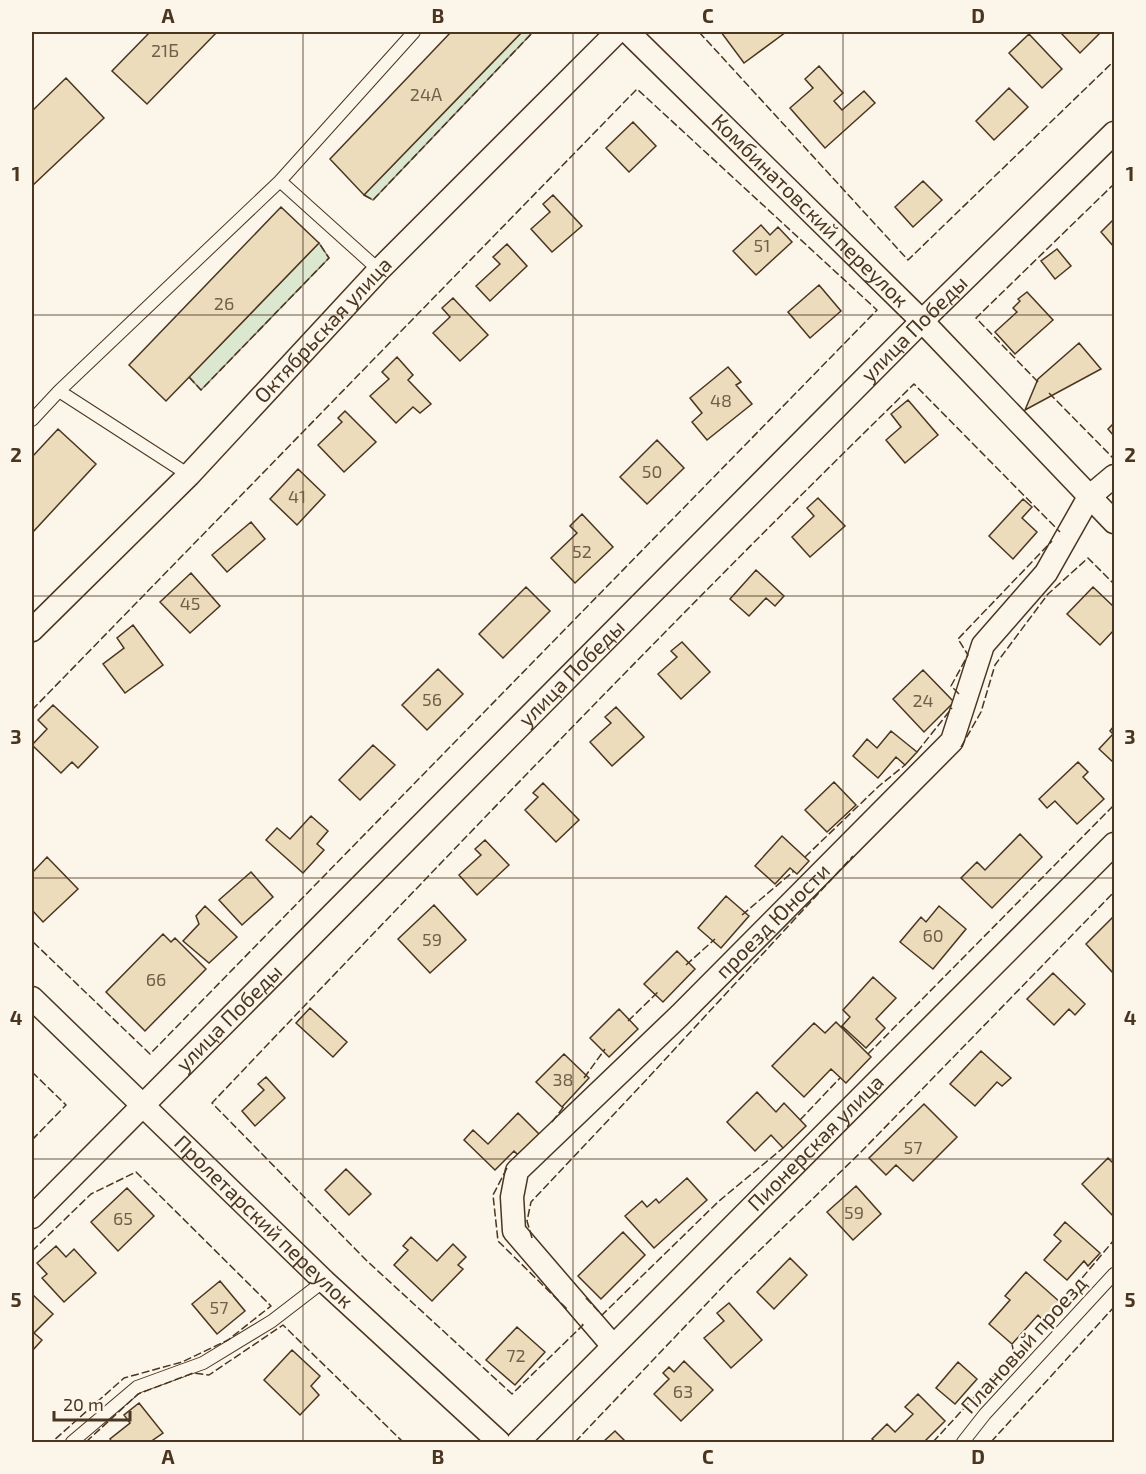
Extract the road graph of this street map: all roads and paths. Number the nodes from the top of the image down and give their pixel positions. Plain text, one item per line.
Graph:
1 (414, 32) edge
2 (617, 32) edge
3 (628, 32) edge
4 (1114, 133) edge
5 (280, 181) junction
6 (379, 270) junction
7 (922, 321) junction
8 (59, 391) junction
9 (32, 420) edge
10 (189, 475) junction
11 (1114, 476) edge
12 (1089, 497) junction
13 (1114, 522) edge
14 (32, 630) edge
15 (1114, 844) edge
16 (32, 998) edge
17 (142, 1104) junction
18 (32, 1217) edge
19 (1114, 1274) edge
20 (324, 1281) junction
21 (613, 1346) junction
22 (72, 1443) edge
23 (499, 1443) edge
24 (518, 1443) edge
25 (963, 1443) edge

1 - 5 lane
2 - 6 street, Октябрьская улица
3 - 7 street, Комбинатовский переулок
4 - 7 street, улица Победы
5 - 6 lane
5 - 8 lane
6 - 10 street, Октябрьская улица
7 - 12 street, Комбинатовский переулок
7 - 17 street, улица Победы
8 - 9 lane
8 - 10 lane
10 - 14 street, Октябрьская улица
11 - 12 street, проезд Юности
12 - 13 street, Комбинатовский переулок
12 - 21 street, проезд Юности
15 - 21 street, Пионерская улица
16 - 17 street, Пролетарский переулок
17 - 18 street, улица Победы
17 - 20 street, Пролетарский переулок
19 - 25 lane, Плановый проезд
20 - 22 lane
20 - 23 street, Пролетарский переулок
21 - 24 street, Пионерская улица

